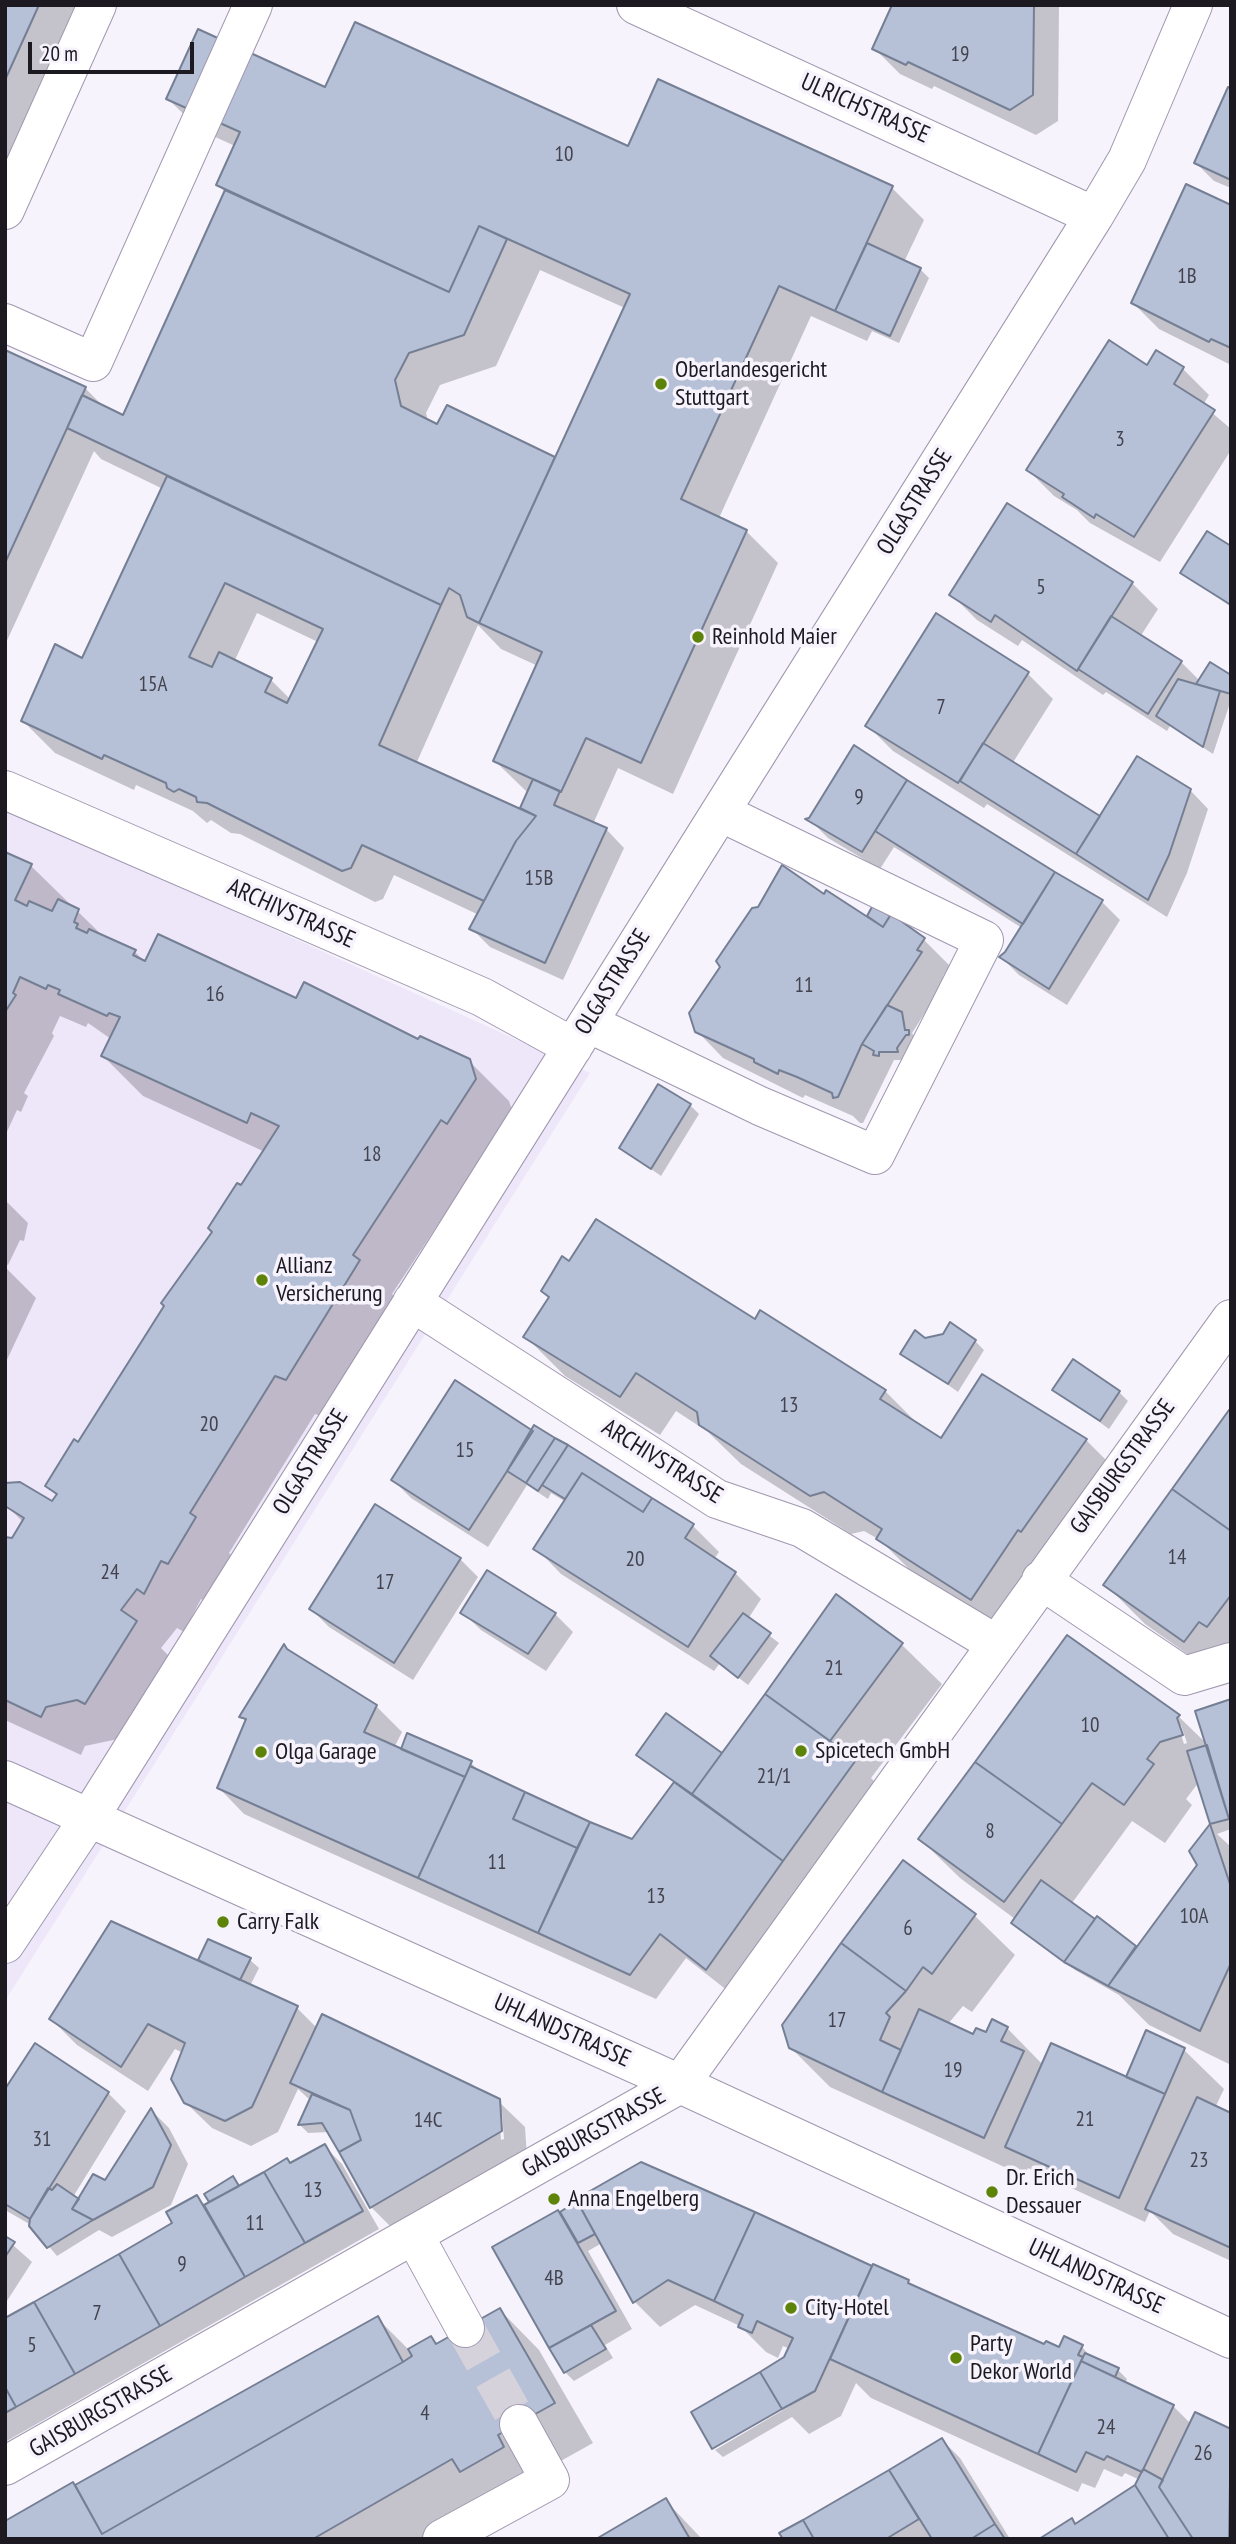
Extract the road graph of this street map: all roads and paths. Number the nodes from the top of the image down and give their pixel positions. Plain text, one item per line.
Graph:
1 (97, 5) edge
2 (253, 5) edge
3 (636, 5) edge
4 (1193, 5) edge
5 (5, 210) edge
6 (1094, 216) junction
7 (5, 323) edge
8 (5, 790) edge
9 (720, 812) junction
10 (580, 1035) junction
11 (412, 1301) junction
12 (1231, 1319) edge
13 (1218, 1360) edge
14 (1041, 1580) junction
15 (996, 1644) junction
16 (1231, 1662) edge
17 (5, 1780) edge
18 (89, 1818) junction
19 (5, 1944) edge
20 (680, 2084) junction
21 (414, 2235) junction
22 (464, 2328) tunnel mouth
23 (1231, 2339) edge
24 (519, 2424) tunnel mouth
25 (5, 2466) edge
26 (442, 2539) edge

1 - 5 street
2 - 7 street
3 - 6 street, ULRICHSTRASSE
4 - 6 street, OLGASTRASSE
6 - 9 street, OLGASTRASSE
8 - 10 street, ARCHIVSTRASSE
9 - 10 street, OLGASTRASSE
9 - 10 street, ARCHIVSTRASSE
10 - 11 street, OLGASTRASSE
11 - 15 street, ARCHIVSTRASSE
11 - 18 street, OLGASTRASSE
12 - 13 street, GAISBURGSTRASSE
13 - 14 street, GAISBURGSTRASSE
14 - 15 street, GAISBURGSTRASSE
14 - 16 street
15 - 20 street, GAISBURGSTRASSE
17 - 18 street, UHLANDSTRASSE
18 - 19 street, OLGASTRASSE
18 - 20 street, UHLANDSTRASSE
20 - 21 street, GAISBURGSTRASSE
20 - 23 street, UHLANDSTRASSE
21 - 22 street
21 - 25 street, GAISBURGSTRASSE
24 - 26 street

